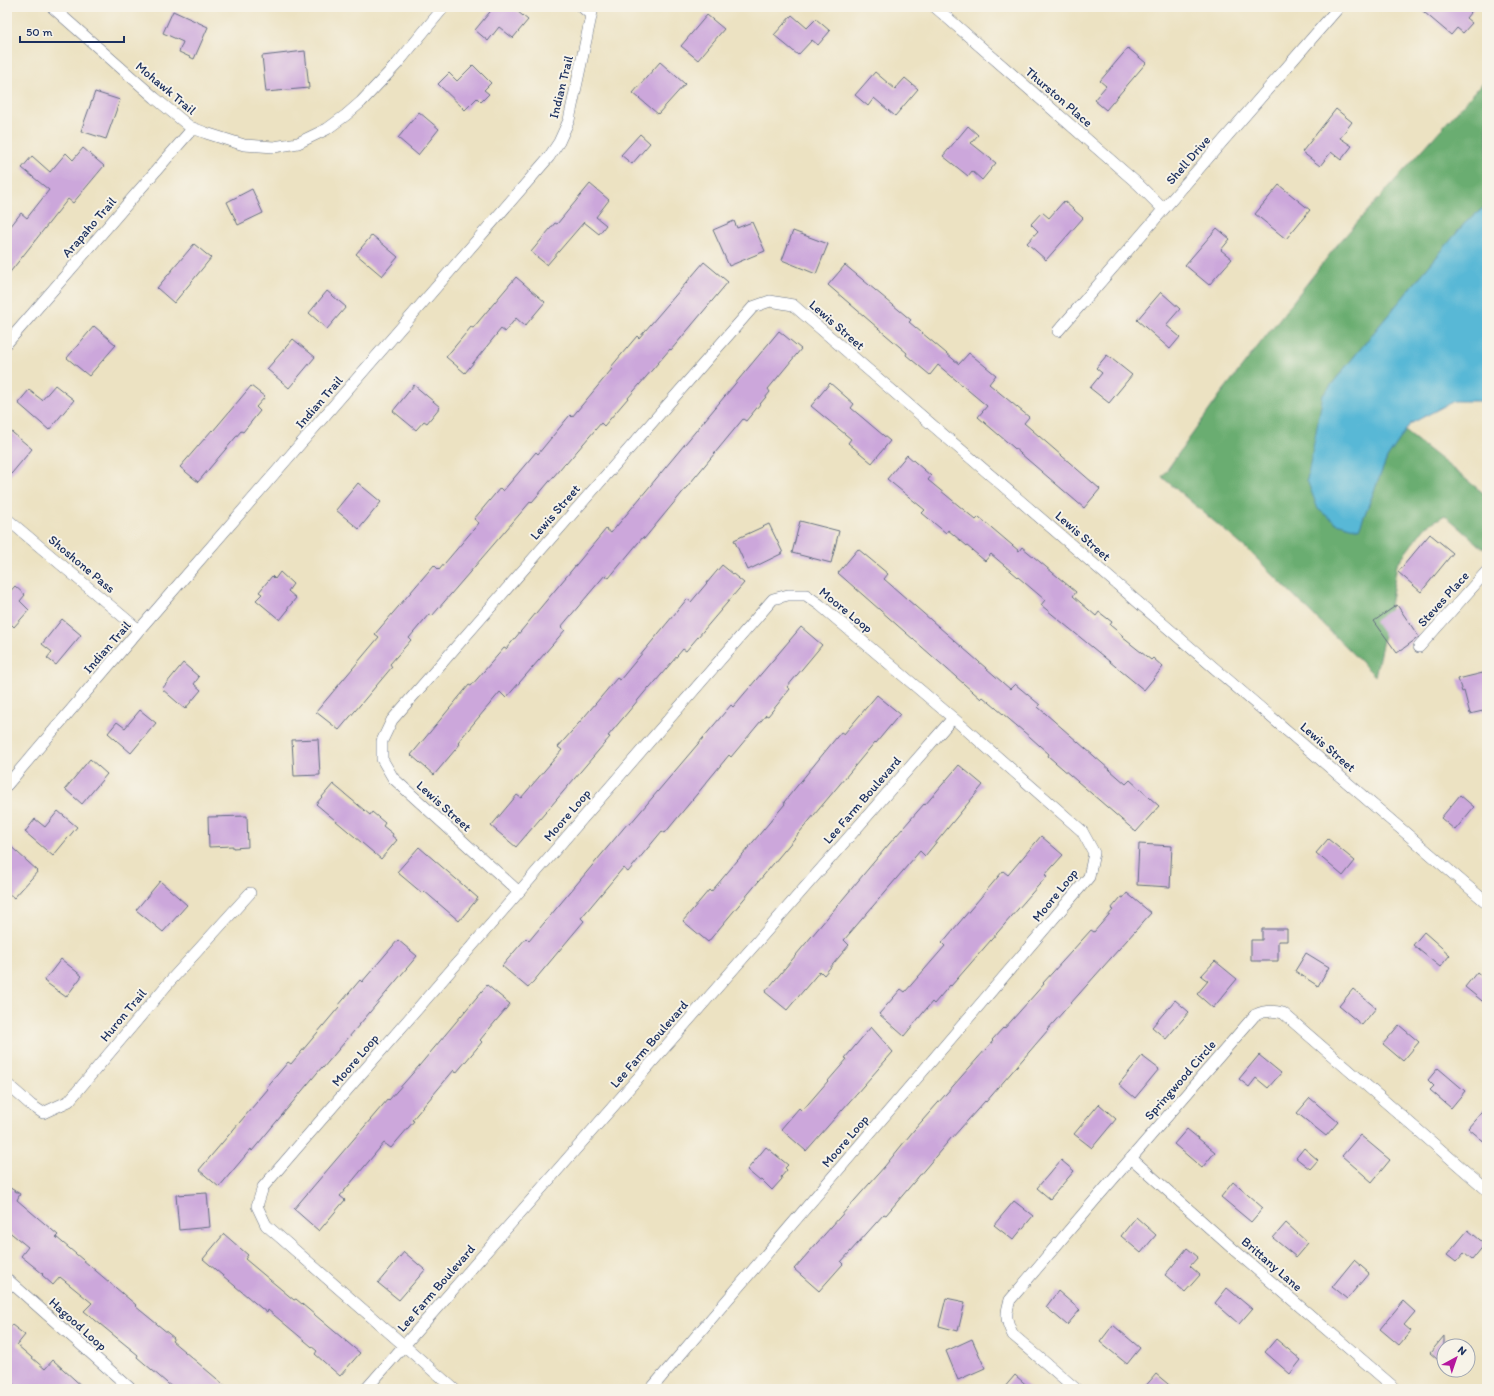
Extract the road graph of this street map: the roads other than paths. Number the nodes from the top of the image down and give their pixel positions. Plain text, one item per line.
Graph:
1 (52, 7) edge
2 (444, 7) edge
3 (582, 7) edge
4 (935, 7) edge
5 (1339, 7) edge
6 (592, 11) edge
7 (193, 128) junction
8 (1163, 209) junction
9 (1058, 331) dead end
10 (7, 343) edge
11 (7, 519) edge
12 (1487, 571) edge
13 (139, 630) junction
14 (1419, 647) dead end
15 (954, 718) junction
16 (7, 786) edge
17 (519, 892) junction
18 (250, 893) dead end
19 (1487, 903) edge
20 (7, 1084) edge
21 (1131, 1158) junction
22 (1487, 1190) edge
23 (7, 1279) edge
24 (404, 1345) junction
25 (131, 1389) edge
26 (366, 1389) edge
27 (454, 1389) edge
28 (651, 1389) edge
29 (1076, 1389) edge
30 (1396, 1389) edge

1 - 7 street, Mohawk Trail
2 - 7 street, Mohawk Trail
3 - 6 street
4 - 8 street, Thurston Place
5 - 8 street, Shell Drive
6 - 13 street, Indian Trail
7 - 10 street, Arapaho Trail
8 - 9 street, Shell Drive
11 - 13 street, Shoshone Pass
12 - 14 street, Steves Place
13 - 16 street, Indian Trail
15 - 17 street, Moore Loop
15 - 24 street, Lee Farm Boulevard
15 - 28 street, Moore Loop
17 - 19 street, Lewis Street
17 - 24 street, Moore Loop
18 - 20 street, Huron Trail
21 - 22 street, Springwood Circle
21 - 29 street, Springwood Circle
21 - 30 street, Brittany Lane
23 - 25 street, Hagood Loop
24 - 26 street, Lee Farm Boulevard
24 - 27 street, Moore Loop

